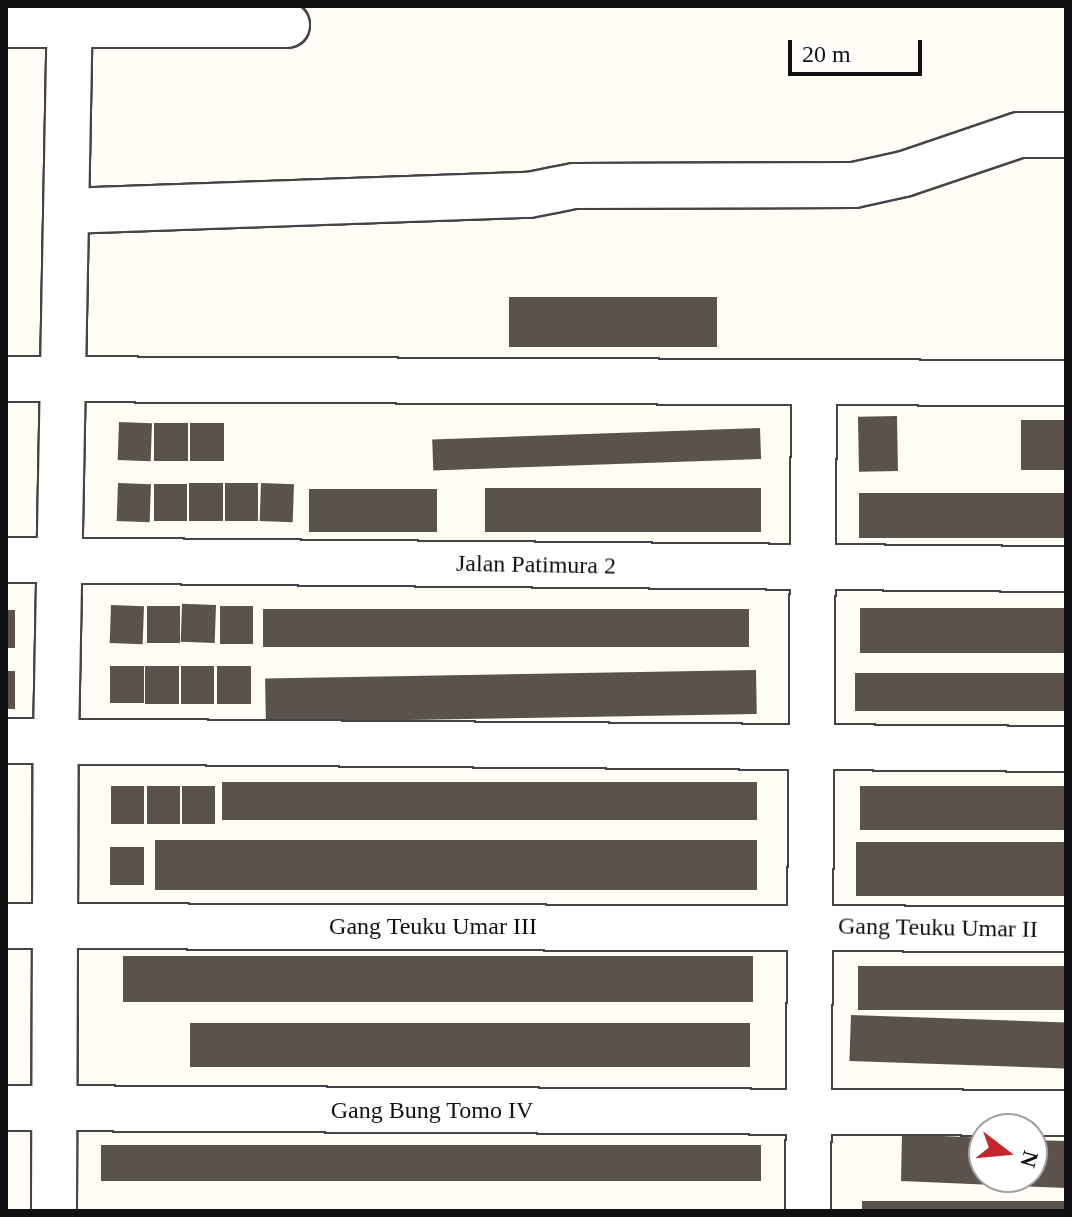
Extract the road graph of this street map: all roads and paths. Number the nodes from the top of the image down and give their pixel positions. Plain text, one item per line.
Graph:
1 (70, 16) edge
2 (6, 25) edge
3 (287, 25) dead end
4 (1066, 135) edge
5 (66, 211) junction
6 (6, 379) edge
7 (63, 380) junction
8 (814, 383) junction
9 (1066, 383) edge
10 (6, 560) edge
11 (60, 560) junction
12 (810, 567) junction
13 (1066, 569) edge
14 (6, 741) edge
15 (56, 741) junction
16 (812, 748) junction
17 (1066, 749) edge
18 (6, 926) edge
19 (54, 927) junction
20 (811, 927) junction
21 (1066, 929) edge
22 (6, 1108) edge
23 (53, 1109) junction
24 (810, 1113) junction
25 (1066, 1113) edge
26 (54, 1211) edge
27 (808, 1211) edge

1 - 2 street
1 - 3 street
1 - 5 street
4 - 5 street
5 - 7 street
6 - 7 street
7 - 8 street
7 - 11 street
8 - 9 street
8 - 12 street
10 - 11 street, Jalan Patimura 2
11 - 12 street, Jalan Patimura 2
11 - 15 street
12 - 13 street, Jalan Patimura 2
12 - 16 street
14 - 15 street
15 - 16 street
15 - 19 street
16 - 17 street
16 - 20 street
18 - 19 street, Gang Teuku Umar III
19 - 20 street, Gang Teuku Umar III
19 - 23 street
20 - 21 street, Gang Teuku Umar II
20 - 24 street
22 - 23 street, Gang Bung Tomo IV
23 - 24 street, Gang Bung Tomo IV
23 - 26 street
24 - 25 street, Gang Bung Tomo IV
24 - 27 street

